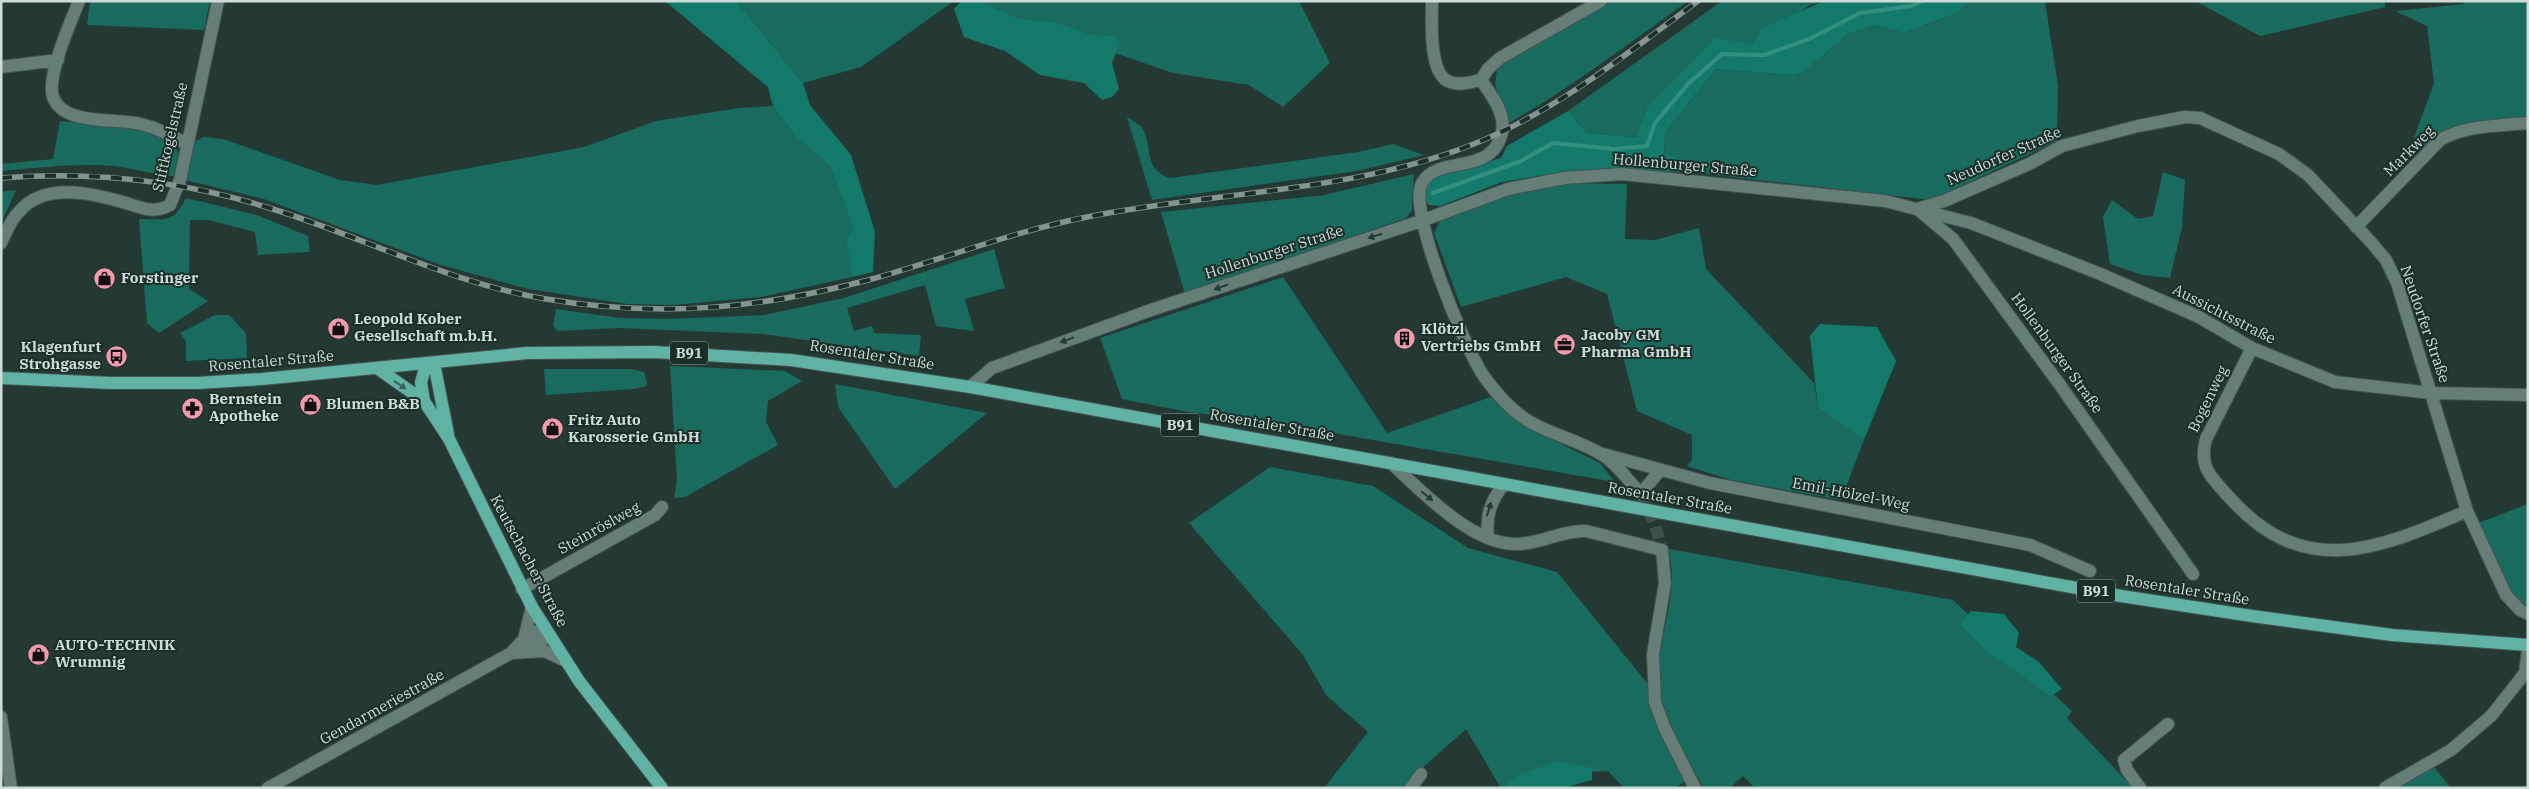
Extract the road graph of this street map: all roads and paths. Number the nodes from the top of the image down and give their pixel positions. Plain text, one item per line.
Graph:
1 (79, 1) edge
2 (218, 1) edge
3 (1432, 1) edge
4 (1601, 1) edge
5 (58, 60) junction
6 (1, 67) edge
7 (1481, 80) junction
8 (2528, 123) edge
9 (187, 144) junction
10 (1917, 209) junction
11 (1421, 220) junction
12 (2356, 227) junction
13 (1, 244) edge
14 (2252, 348) junction
15 (434, 363) junction
16 (377, 368) junction
17 (1, 378) edge
18 (970, 387) junction
19 (2431, 392) junction
20 (2528, 396) edge
21 (424, 401) junction
22 (449, 439) junction
23 (1602, 454) junction
24 (1391, 463) junction
25 (1660, 470) junction
26 (1504, 484) junction
27 (662, 507) dead end
28 (2467, 511) junction
29 (1488, 538) junction
30 (2090, 571) dead end
31 (2192, 574) dead end
32 (522, 588) junction
33 (532, 607) junction
34 (2528, 614) edge
35 (546, 631) junction
36 (2528, 645) edge
37 (519, 648) junction
38 (2528, 649) edge
39 (566, 661) junction
40 (2525, 679) edge
41 (1, 717) edge
42 (2168, 724) dead end
43 (1421, 774) dead end
44 (12, 788) edge
45 (268, 788) edge
46 (662, 788) edge
47 (1411, 788) edge
48 (1695, 788) edge
49 (2140, 788) edge
50 (2385, 788) edge

1 - 5 street
2 - 9 street, Stiftkogelstraße
3 - 7 street
4 - 7 street
5 - 6 street
5 - 9 street
7 - 11 street, Emil-Hölzel-Weg
8 - 12 street, Markweg
9 - 13 street, Stiftkogelstraße
10 - 11 street, Hollenburger Straße
10 - 12 street, Neudorfer Straße
10 - 14 street, Aussichtsstraße
10 - 31 street, Hollenburger Straße
11 -> 18 street, Hollenburger Straße
11 - 23 street, Emil-Hölzel-Weg
12 - 19 street, Neudorfer Straße
14 - 19 street, Aussichtsstraße
14 - 28 street, Bogenweg
15 - 16 main road, Rosentaler Straße / B91
15 - 18 main road, Rosentaler Straße / B91
15 - 21 main road
15 - 22 main road
16 - 17 main road, Rosentaler Straße / B91
16 -> 21 main road
18 - 24 main road, Rosentaler Straße / B91
19 - 20 street, Aussichtsstraße
19 - 28 street, Neudorfer Straße
21 - 22 main road
22 - 32 main road, Keutschacher Straße
23 - 25 street, Emil-Hölzel-Weg
23 - 25 street, Emil-Hölzel-Weg
24 - 26 main road, Rosentaler Straße / B91
24 -> 29 street
25 - 30 street, Emil-Hölzel-Weg
29 -> 26 street
26 - 36 main road, Rosentaler Straße / B91, bridge
27 - 32 street, Steinröslweg
28 - 34 street, Neudorfer Straße
29 - 48 street
32 - 33 main road, Keutschacher Straße
33 - 35 main road, Keutschacher Straße
33 - 37 street
35 - 37 street, Gendarmeriestraße
35 - 39 main road, Keutschacher Straße
37 - 39 street, Gendarmeriestraße
37 - 45 street, Gendarmeriestraße
38 - 40 street
39 - 46 main road, Keutschacher Straße
40 - 50 street
41 - 44 street
42 - 49 street
43 - 47 street

